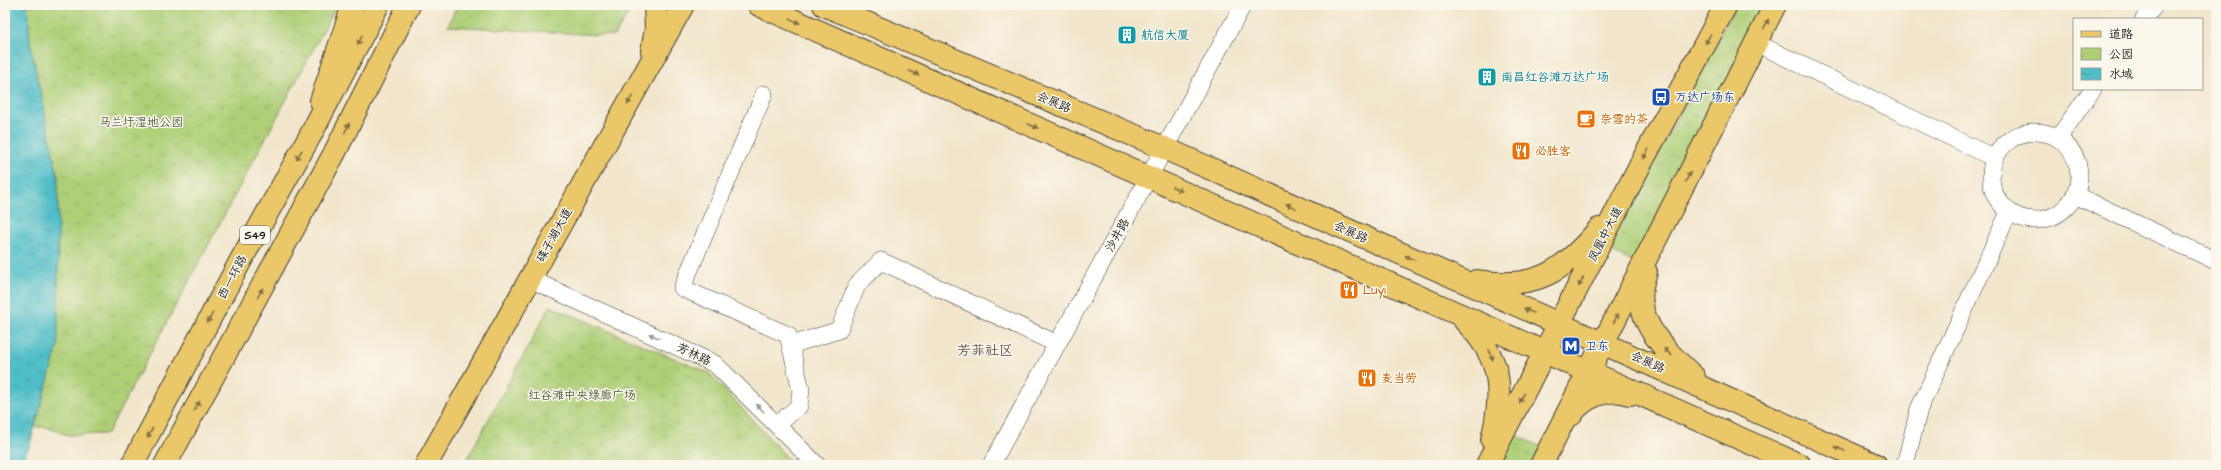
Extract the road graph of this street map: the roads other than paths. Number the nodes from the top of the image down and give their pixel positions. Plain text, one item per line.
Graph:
1 (353, 5) edge
2 (378, 5) edge
3 (409, 5) edge
4 (655, 5) edge
5 (683, 5) edge
6 (698, 5) edge
7 (759, 5) edge
8 (824, 5) edge
9 (853, 5) edge
10 (1244, 5) edge
11 (1726, 5) edge
12 (1775, 5) edge
13 (2155, 5) edge
14 (2145, 18) edge
15 (871, 25) junction
16 (1756, 43) junction
17 (645, 73) junction
18 (2092, 90) edge
19 (764, 94) dead end
20 (310, 136) junction
21 (2058, 138) junction
22 (1164, 148) junction
23 (1994, 158) junction
24 (1148, 177) junction
25 (2075, 195) junction
26 (1677, 198) junction
27 (1619, 206) junction
28 (2009, 212) junction
29 (2216, 261) edge
30 (1446, 274) junction
31 (541, 284) junction
32 (1459, 314) junction
33 (1559, 324) junction
34 (1604, 343) junction
35 (1057, 344) junction
36 (791, 345) junction
37 (1545, 352) junction
38 (1589, 372) junction
39 (1706, 388) junction
40 (1662, 404) junction
41 (776, 425) junction
42 (1552, 443) junction
43 (132, 465) edge
44 (165, 465) edge
45 (426, 465) edge
46 (442, 465) edge
47 (817, 465) edge
48 (991, 465) edge
49 (1486, 465) edge
50 (1541, 465) edge
51 (1800, 465) edge
52 (1876, 465) edge
53 (1905, 465) edge

1 - 20 main road
2 -> 20 main road, 西一环路 / S49
44 -> 3 main road, S49
4 - 17 main road
5 - 17 main road, 碟子湖大道
6 - 31 main road, 碟子湖大道
7 -> 24 main road
8 - 15 main road, 会展路
9 - 15 main road
10 - 22 street, 沙井路
11 -> 27 main road, 凤凰中大道
16 -> 12 main road
13 - 14 street
15 - 22 main road, 会展路
16 - 23 street
26 -> 16 main road
17 -> 45 main road, 碟子湖大道
18 - 21 street
19 - 36 street
20 -> 43 main road, 西一环路 / S49
21 - 23 street
21 - 25 street
22 - 24 street, 沙井路
30 -> 22 main road, 会展路
23 - 28 street
24 -> 32 main road
24 - 35 street, 沙井路
25 - 28 street
25 - 29 street
34 -> 26 main road
39 -> 26 main road
27 - 30 main road
27 -> 33 main road, 凤凰中大道
28 - 53 street
33 -> 30 main road, 会展路
41 -> 31 street, 芳林路
31 - 46 main road, 碟子湖大道
32 - 37 main road
32 -> 49 main road
33 - 34 main road, 会展路
33 - 37 main road, 凤凰中大道
34 - 38 main road
34 - 39 main road, 会展路
35 - 36 street
35 - 48 street, 沙井路
36 - 41 street
37 - 38 main road
37 -> 49 main road, 凤凰中大道
38 - 40 main road
38 - 42 main road
52 -> 39 main road, 会展路
40 - 42 main road
40 - 51 main road
41 - 47 street, 芳林路
42 - 50 main road

